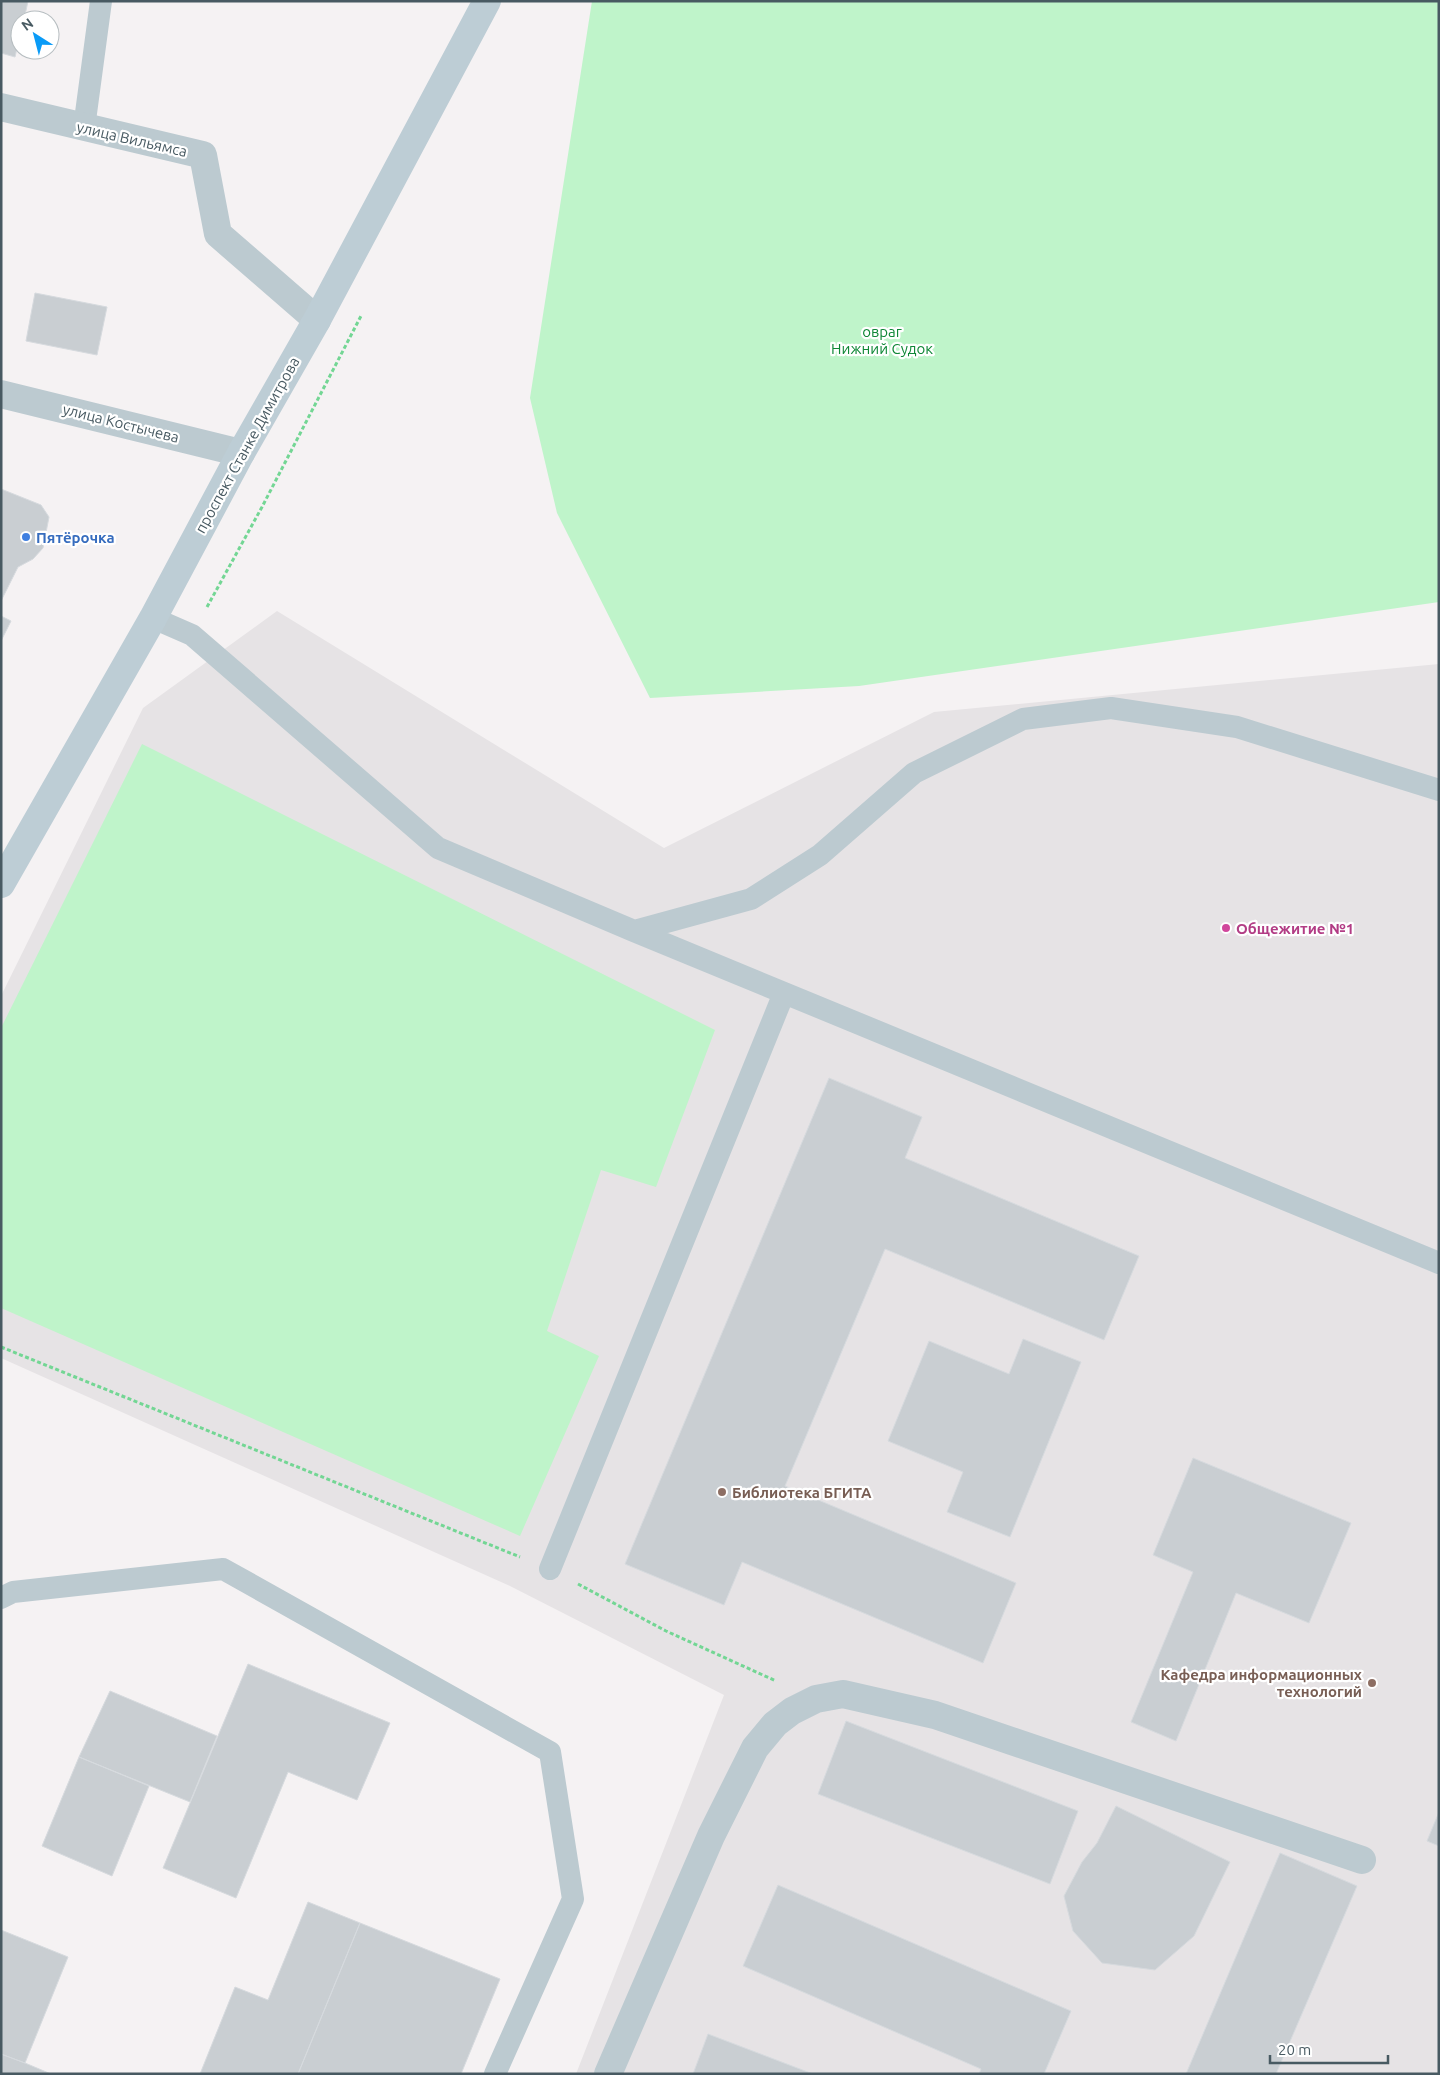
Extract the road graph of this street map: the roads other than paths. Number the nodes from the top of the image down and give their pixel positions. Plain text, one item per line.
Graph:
1 (101, 1) edge
2 (487, 1) edge
3 (1, 107) edge
4 (84, 128) junction
5 (317, 320) junction
6 (1, 394) edge
7 (241, 453) junction
8 (153, 618) junction
9 (1439, 790) edge
10 (1, 884) edge
11 (634, 931) junction
12 (784, 993) junction
13 (1439, 1263) edge
14 (550, 1569) road end
15 (1, 1598) edge
16 (1362, 1860) dead end
17 (495, 2074) edge
18 (608, 2074) edge

1 - 4 lane
2 - 5 main road, проспект Станке Димитрова
3 - 4 street, улица Вильямса
4 - 5 street, улица Вильямса
5 - 7 main road, проспект Станке Димитрова
6 - 7 street, улица Костычева
7 - 8 main road, проспект Станке Димитрова
8 - 10 main road, проспект Станке Димитрова
8 - 11 lane
9 - 11 lane
11 - 12 lane
12 - 13 lane
12 - 14 lane
15 - 17 lane
16 - 18 street

